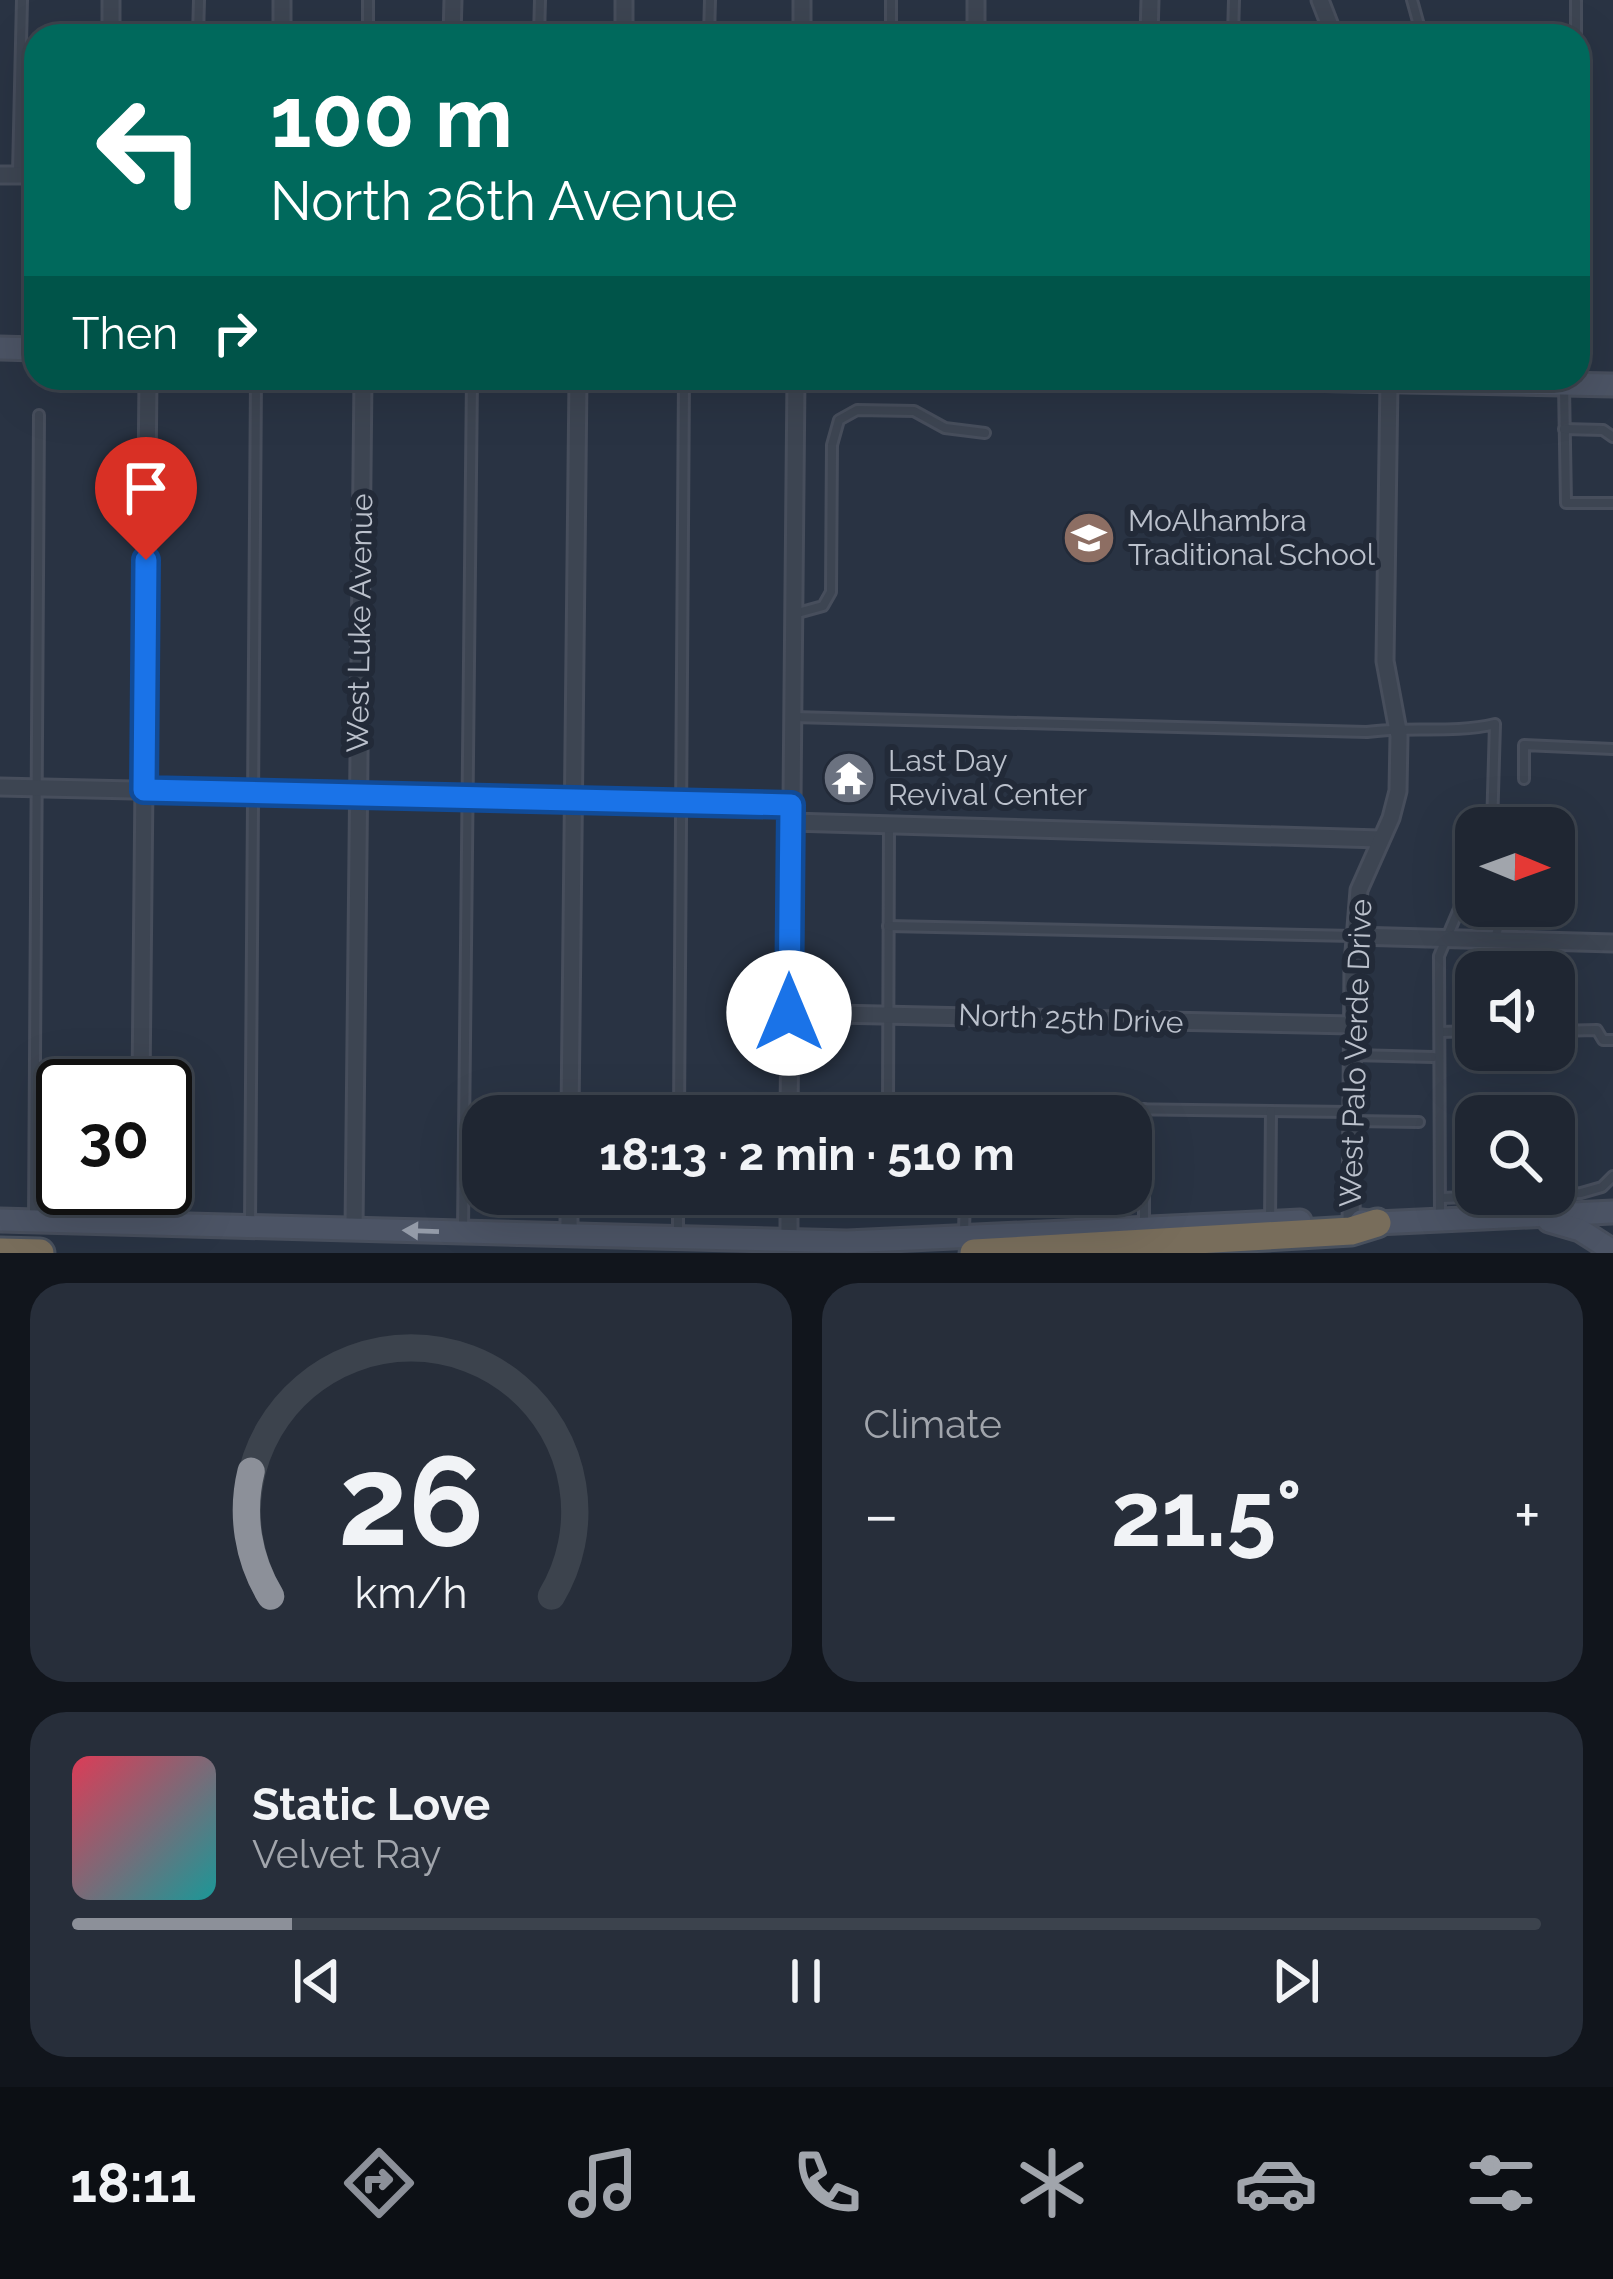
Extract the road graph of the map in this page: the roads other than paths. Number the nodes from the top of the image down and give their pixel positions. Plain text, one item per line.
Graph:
1 (22, 0) edge
2 (9, 175) edge
3 (148, 390) edge
4 (256, 390) edge
5 (363, 390) edge
6 (472, 390) edge
7 (578, 390) edge
8 (684, 390) edge
9 (796, 390) edge
10 (1389, 390) edge
11 (1564, 390) edge
12 (39, 415) dead end
13 (1564, 429) junction
14 (985, 433) dead end
15 (1613, 437) edge
16 (1613, 503) edge
17 (793, 614) junction
18 (792, 717) junction
19 (1398, 727) junction
20 (1613, 749) edge
21 (1524, 779) dead end
22 (0, 787) edge
23 (38, 788) junction
24 (144, 790) junction
25 (253, 793) junction
26 (358, 795) junction
27 (467, 797) junction
28 (572, 800) junction
29 (680, 802) junction
30 (1493, 807) edge
31 (791, 814) junction
32 (889, 824) junction
33 (1380, 839) junction
34 (1455, 920) edge
35 (888, 926) junction
36 (1498, 927) edge
37 (1355, 936) junction
38 (1447, 939) junction
39 (1494, 940) junction
40 (1545, 942) junction
41 (1613, 943) edge
42 (1545, 951) edge
43 (888, 1012) junction
44 (789, 1013) junction
45 (1352, 1025) junction
46 (1575, 1031) edge
47 (1440, 1032) junction
48 (1455, 1032) edge
49 (1613, 1040) edge
50 (1352, 1054) junction
51 (1433, 1057) dead end
52 (140, 1059) edge
53 (570, 1095) edge
54 (679, 1095) edge
55 (789, 1095) edge
56 (888, 1095) edge
57 (1152, 1109) edge
58 (1271, 1111) junction
59 (1352, 1116) junction
60 (1418, 1122) dead end
61 (1613, 1176) edge
62 (1575, 1193) edge
63 (1455, 1205) edge
64 (1440, 1208) junction
65 (1613, 1212) edge
66 (139, 1215) edge
67 (569, 1215) edge
68 (678, 1215) edge
69 (789, 1215) edge
70 (966, 1215) edge
71 (1144, 1215) edge
72 (1481, 1216) junction
73 (0, 1220) edge
74 (34, 1221) junction
75 (1270, 1222) junction
76 (139, 1224) junction
77 (1359, 1224) junction
78 (250, 1226) junction
79 (1144, 1228) junction
80 (354, 1229) junction
81 (464, 1232) junction
82 (569, 1235) junction
83 (678, 1237) junction
84 (788, 1240) junction
85 (969, 1246) edge
86 (1613, 1251) edge
87 (0, 1252) edge
88 (40, 1253) edge

1 - 2 lane
3 - 24 street
4 - 25 lane
5 - 26 street, West Luke Avenue
6 - 27 lane
7 - 28 street
8 - 29 lane
9 - 17 street
10 - 19 street, West Palo Verde Drive
11 - 13 lane
12 - 23 lane
13 - 15 lane
13 - 16 lane
14 - 17 lane
17 - 18 street
18 - 19 lane
18 - 31 street
19 - 30 lane
19 - 33 street, West Palo Verde Drive
20 - 21 lane
22 - 23 street
23 - 24 street
23 - 74 lane
24 - 25 street
24 - 52 street
25 - 26 street
25 - 78 lane
26 - 27 street
26 - 80 street, West Luke Avenue
27 - 28 street
27 - 81 lane
28 - 29 street
28 - 53 street
29 - 31 street
29 - 54 lane
31 - 32 street
31 - 44 street
32 - 33 street
32 - 35 lane
33 - 37 street, West Palo Verde Drive
34 - 38 lane
35 - 37 lane
35 - 43 lane
36 - 39 lane
37 - 38 street
37 - 45 street, West Palo Verde Drive
38 - 39 street
38 - 47 lane
39 - 40 street
40 - 41 street
40 - 42 lane
43 - 44 street, North 25th Drive
43 - 45 street, North 25th Drive
43 - 56 lane
44 - 55 street
45 - 50 street, West Palo Verde Drive
46 - 49 lane
47 - 48 lane
47 - 64 lane
50 - 51 lane
50 - 59 street, West Palo Verde Drive
57 - 58 lane
58 - 59 lane
58 - 75 lane
59 - 60 lane
59 - 77 street, West Palo Verde Drive
61 - 62 lane
63 - 64 lane
64 - 72 main road
64 - 77 main road
65 - 72 main road
66 - 76 street
67 - 82 street
68 - 83 lane
69 - 84 street
70 - 85 lane
71 - 79 lane
72 - 86 main road
73 - 74 main road
74 - 76 main road
75 - 77 main road
75 - 79 main road
76 - 78 main road
77 - 85 highway
78 - 80 main road
79 - 85 main road
81 -> 80 main road
81 - 82 main road
82 - 83 main road
83 - 84 main road
84 - 85 main road
87 - 88 highway

